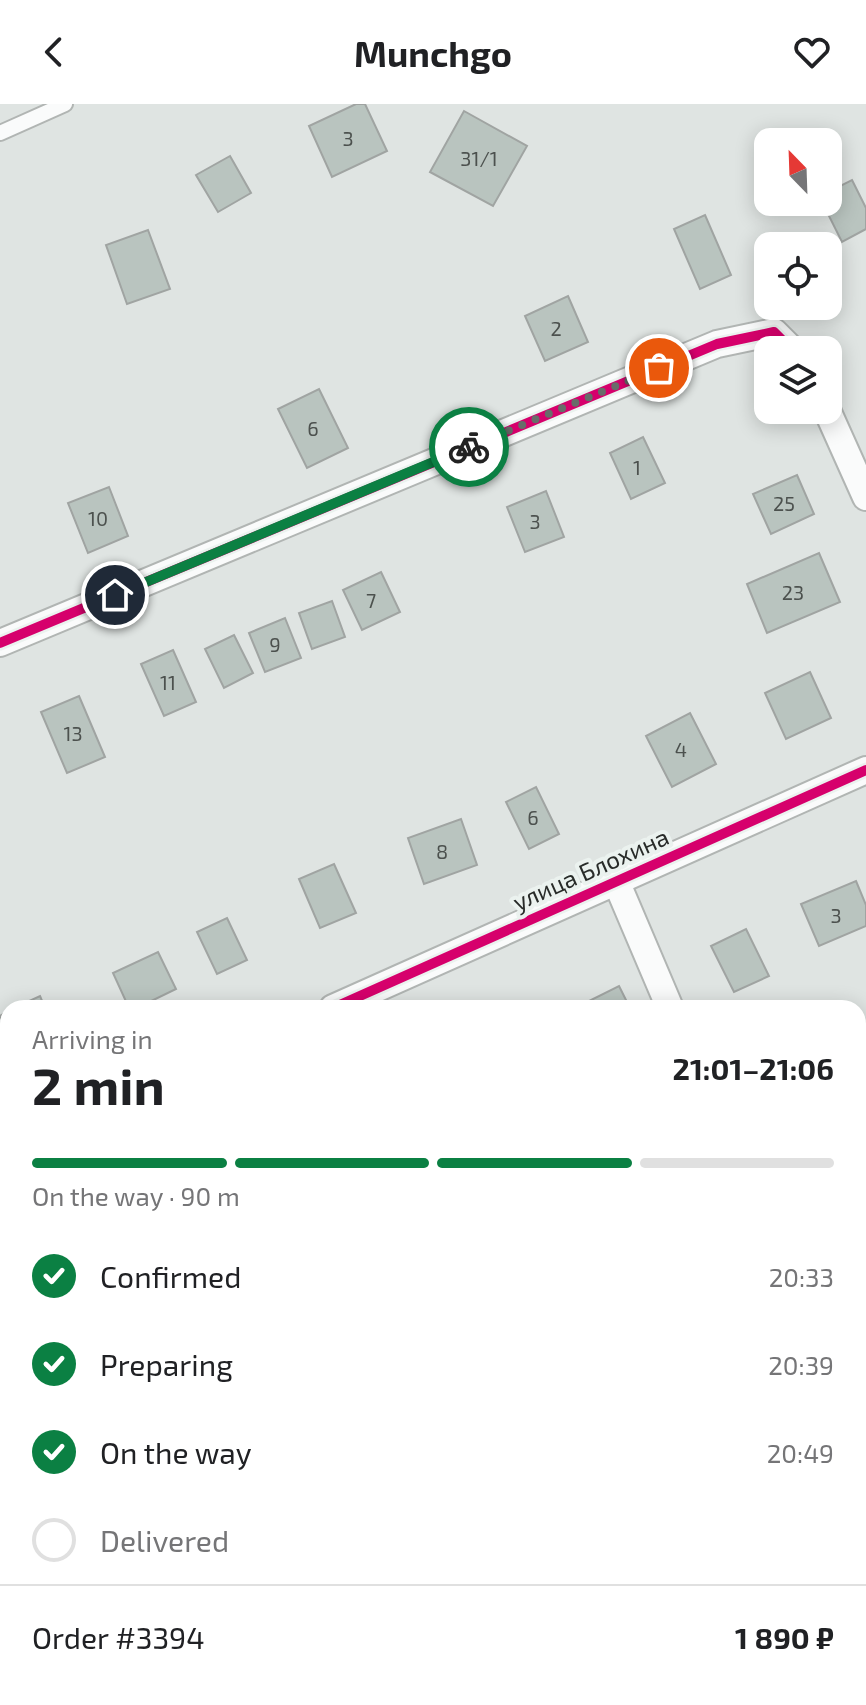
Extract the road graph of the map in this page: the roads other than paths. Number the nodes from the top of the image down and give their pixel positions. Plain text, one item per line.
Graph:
1 (65, 104) edge
2 (0, 133) edge
3 (754, 336) edge
4 (755, 336) edge
5 (778, 336) edge
6 (833, 424) edge
7 (866, 497) edge
8 (0, 643) edge
9 (866, 770) edge
10 (616, 881) junction
11 (351, 1000) edge
12 (667, 1000) edge

1 - 2 lane
3 - 8 street
4 - 5 street
6 - 7 street
9 - 10 street, улица Блохина
10 - 11 street, улица Блохина
10 - 12 street

